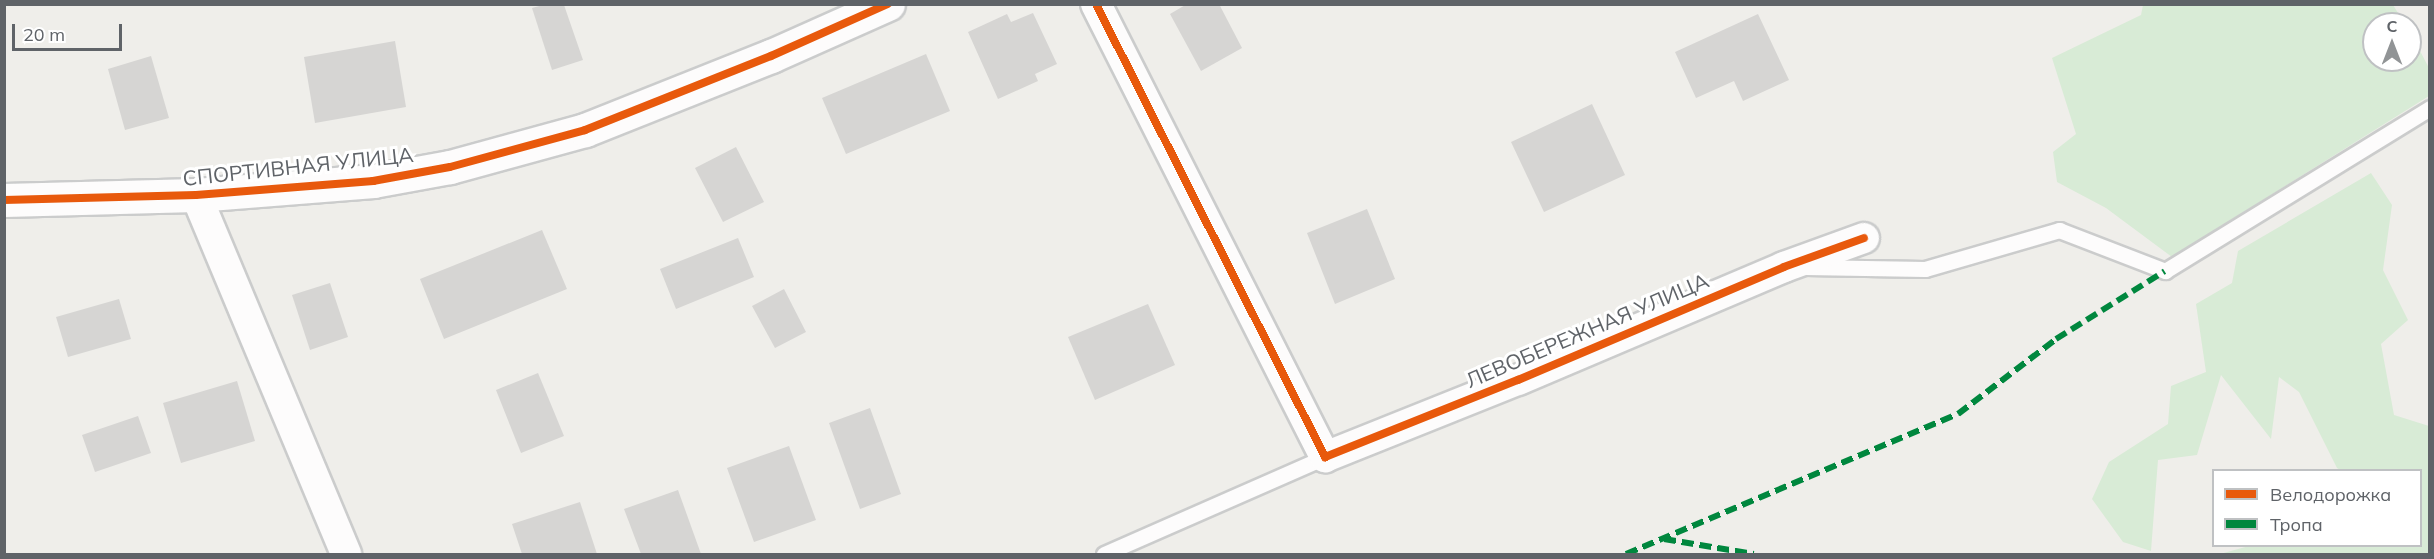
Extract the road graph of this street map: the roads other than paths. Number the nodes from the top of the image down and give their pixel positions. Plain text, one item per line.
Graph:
1 (888, 4) edge
2 (1096, 4) edge
3 (2430, 108) edge
4 (196, 195) junction
5 (4, 200) edge
6 (1864, 238) dead end
7 (1784, 267) junction
8 (1325, 457) junction
9 (346, 555) edge
10 (1104, 555) edge

1 - 4 street, СПОРТИВНАЯ УЛИЦА
2 - 8 street
3 - 7 lane
4 - 5 street, СПОРТИВНАЯ УЛИЦА
4 - 9 street
6 - 7 street, ЛЕВОБЕРЕЖНАЯ УЛИЦА
7 - 8 street, ЛЕВОБЕРЕЖНАЯ УЛИЦА
8 - 10 lane, ЛЕВОБЕРЕЖНАЯ УЛИЦА

